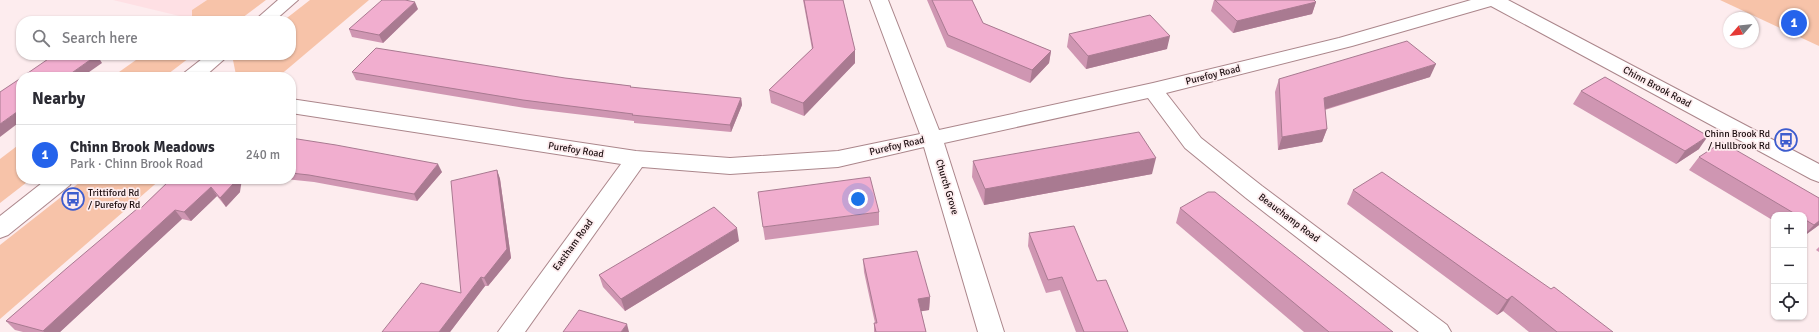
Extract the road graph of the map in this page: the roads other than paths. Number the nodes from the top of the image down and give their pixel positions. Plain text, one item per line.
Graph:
1 (289, 0) edge
2 (879, 0) edge
3 (1491, 0) edge
4 (1494, 0) edge
5 (269, 16) edge
6 (213, 60) edge
7 (197, 72) edge
8 (1153, 90) junction
9 (296, 107) edge
10 (932, 138) junction
11 (636, 159) junction
12 (1819, 174) edge
13 (56, 184) edge
14 (0, 228) edge
15 (511, 332) edge
16 (991, 332) edge
17 (1438, 332) edge

1 - 5 street
2 - 10 street, Church Grove
3 - 8 street, Purefoy Road
4 - 12 street, Chinn Brook Road
6 - 7 street
8 - 10 street, Purefoy Road
8 - 17 street, Beauchamp Road
9 - 11 street, Purefoy Road
10 - 11 street, Purefoy Road
10 - 16 street, Church Grove
11 - 15 street, Eastham Road
13 - 14 street

